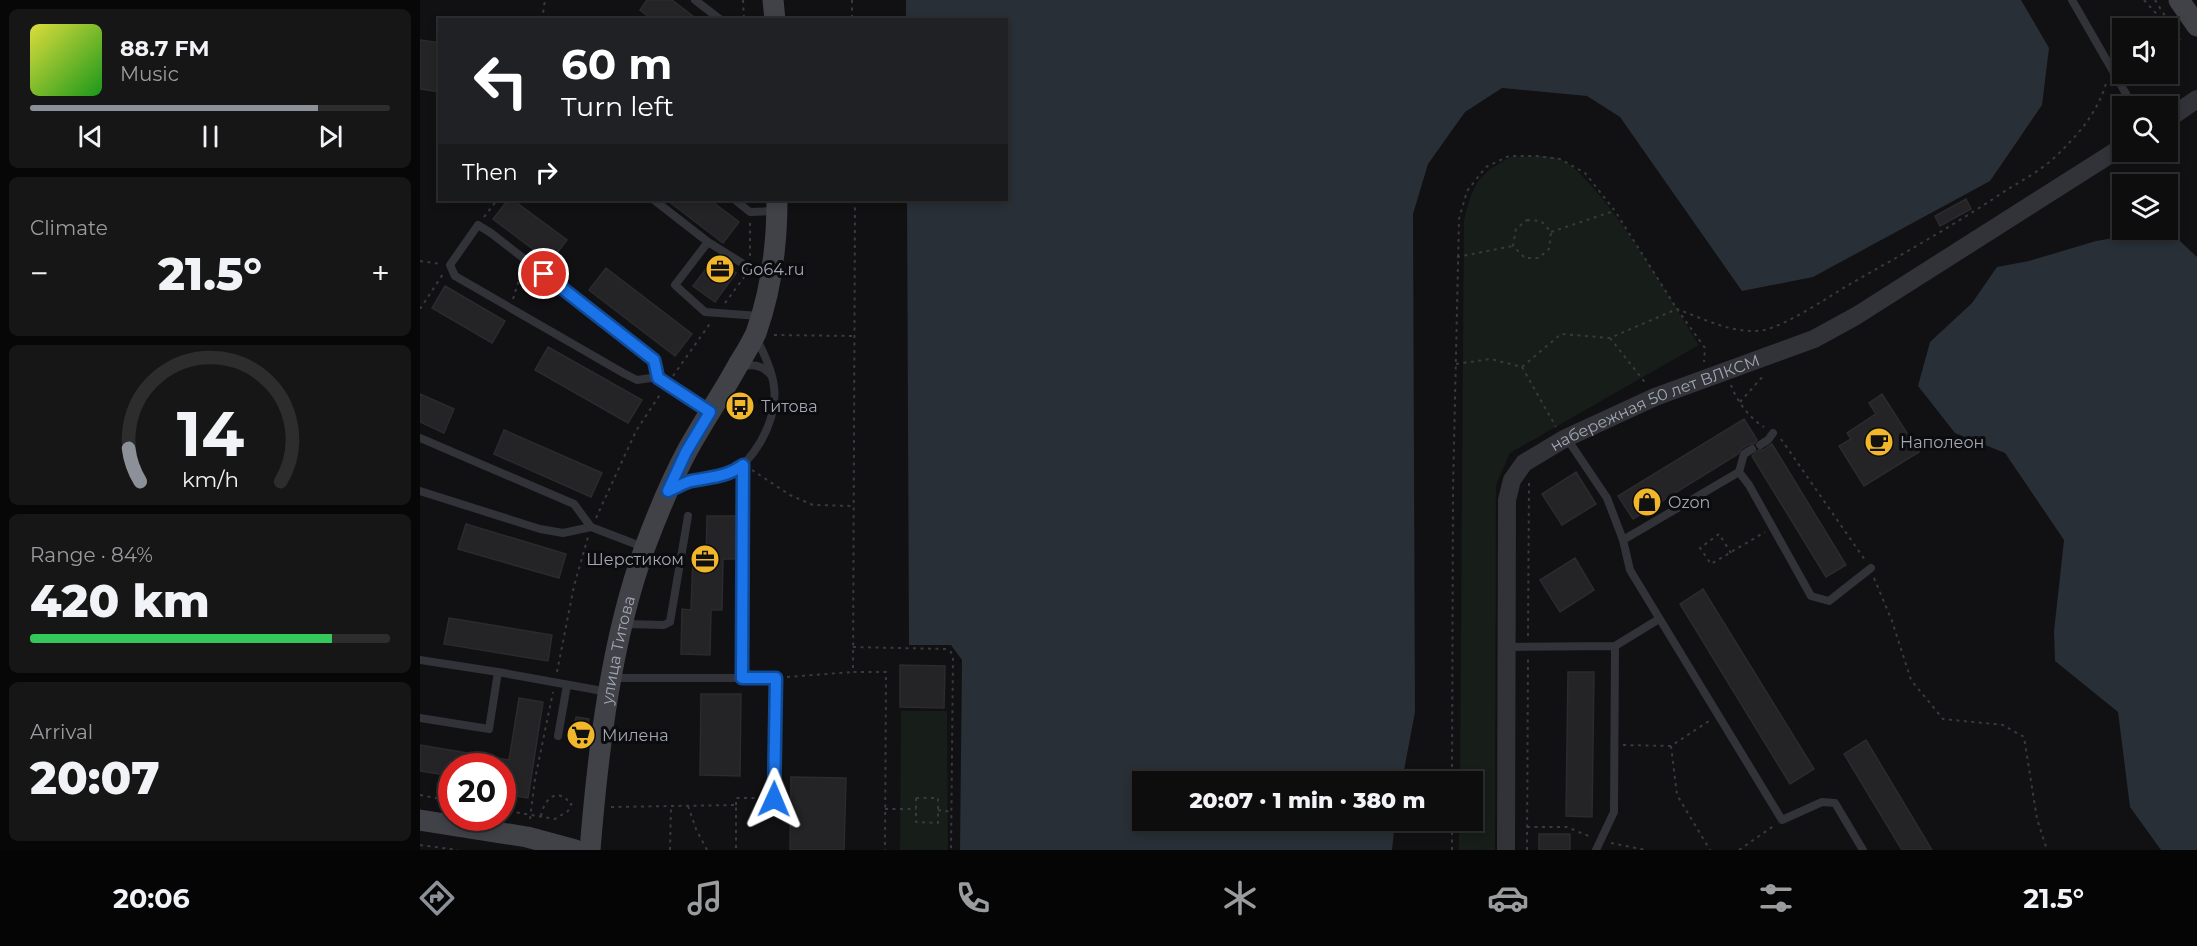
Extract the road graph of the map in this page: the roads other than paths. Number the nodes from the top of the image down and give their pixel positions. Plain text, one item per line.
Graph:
1 (695, 0) edge
2 (773, 0) edge
3 (2072, 0) edge
4 (718, 18) edge
5 (774, 18) edge
6 (2127, 96) edge
7 (2197, 98) edge
8 (2178, 111) edge
9 (2112, 153) edge
10 (655, 201) edge
11 (736, 201) edge
12 (777, 205) edge
13 (708, 242) junction
14 (771, 269) junction
15 (758, 326) junction
16 (735, 370) junction
17 (658, 378) junction
18 (774, 378) junction
19 (710, 412) junction
20 (1773, 433) road end
21 (420, 438) edge
22 (1564, 439) junction
23 (1760, 445) dead end
24 (1752, 449) dead end
25 (743, 465) junction
26 (1738, 472) junction
27 (420, 491) edge
28 (668, 491) junction
29 (688, 516) dead end
30 (591, 527) junction
31 (1623, 540) junction
32 (645, 547) junction
33 (1871, 568) road end
34 (1659, 619) junction
35 (623, 624) junction
36 (1616, 646) junction
37 (1508, 647) junction
38 (420, 660) edge
39 (498, 672) junction
40 (742, 678) junction
41 (567, 685) junction
42 (610, 685) junction
43 (420, 718) edge
44 (558, 736) dead end
45 (774, 799) road end
46 (420, 820) edge
47 (575, 850) edge
48 (590, 850) edge
49 (1506, 850) edge
50 (1596, 850) edge
51 (1863, 850) edge

1 - 4 lane
2 - 5 main road
3 - 6 lane
7 - 8 street
9 - 22 street, набережная 50 лет ВЛКСМ
10 - 13 lane
11 - 12 lane
12 - 14 main road, улица Титова
13 - 14 lane
13 - 15 lane
14 - 15 main road, улица Титова
15 - 16 main road, улица Титова
15 - 18 lane
16 - 18 lane
16 - 19 main road, улица Титова
17 - 17 lane
17 - 19 lane
18 - 25 lane
19 - 28 main road, улица Титова
20 - 23 lane
21 - 30 lane
22 - 31 lane
22 - 37 street, набережная 50 лет ВЛКСМ
24 - 26 lane
25 - 28 lane
25 - 40 lane
26 - 31 lane
26 - 33 lane
27 - 30 lane
28 - 32 main road, улица Титова
29 - 35 lane
30 - 32 lane
31 - 34 lane
32 - 35 main road, улица Титова
34 - 36 lane
34 - 51 lane
35 - 42 main road, улица Титова
36 - 37 lane
36 - 50 lane
37 - 49 street, набережная 50 лет ВЛКСМ
38 - 39 lane
39 - 41 lane
39 - 43 lane
40 - 42 lane
40 - 45 lane
41 - 42 lane
41 - 44 lane
42 - 48 main road, улица Титова
46 - 47 main road

